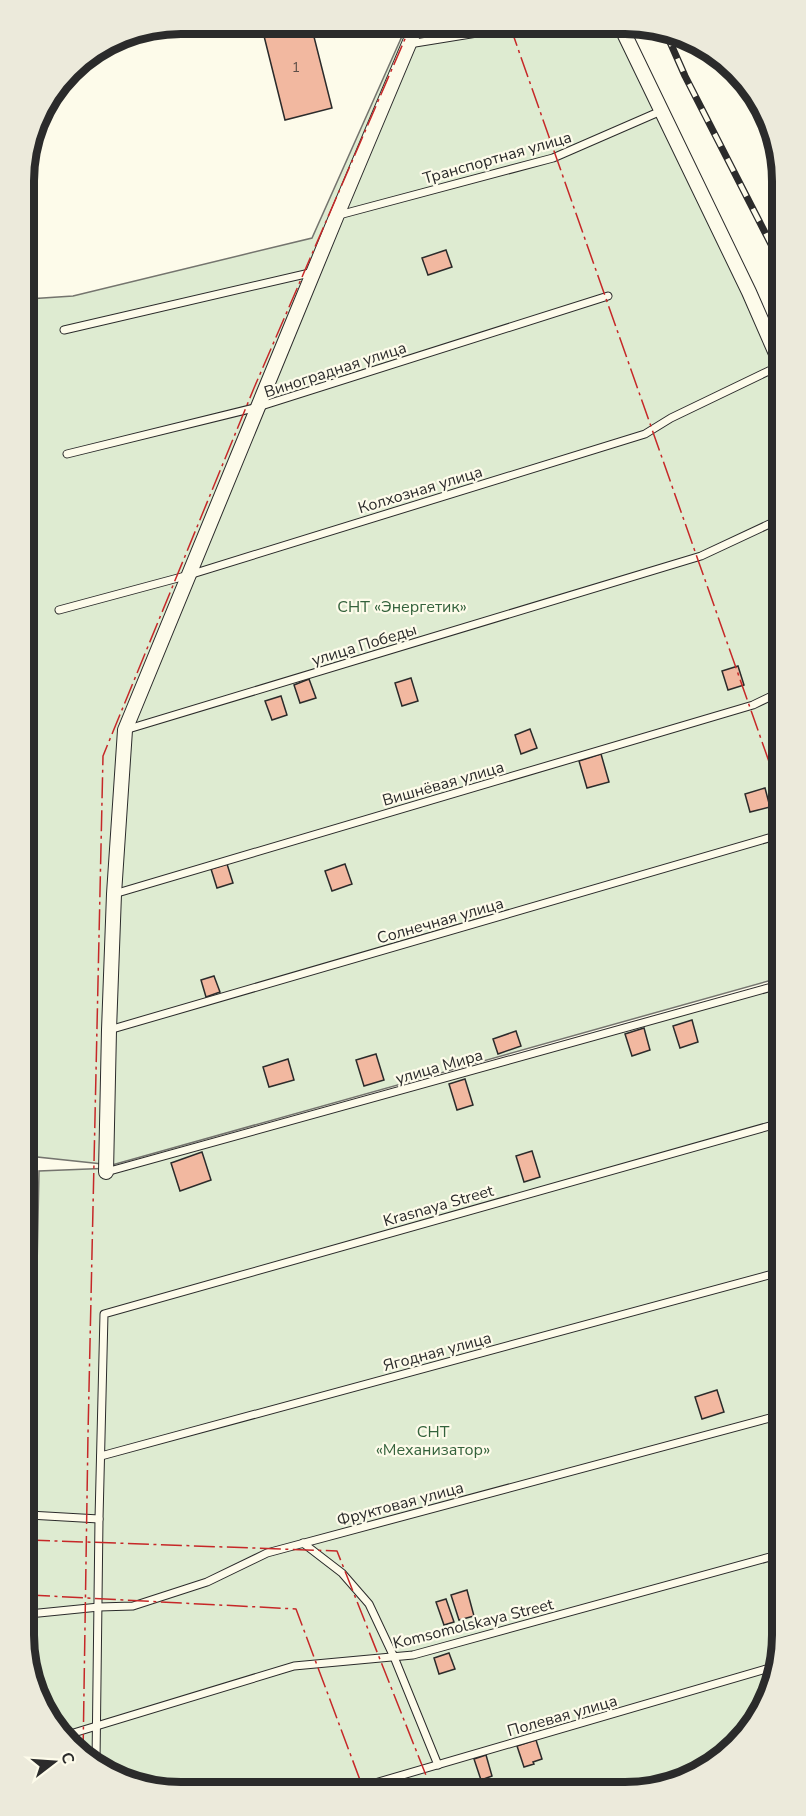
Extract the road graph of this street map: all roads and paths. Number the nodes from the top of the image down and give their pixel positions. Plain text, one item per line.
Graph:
1 (413, 34) edge
2 (475, 34) edge
3 (624, 34) edge
4 (409, 44) junction
5 (661, 111) junction
6 (337, 215) junction
7 (314, 272) junction
8 (608, 296) dead end
9 (64, 330) dead end
10 (772, 344) edge
11 (772, 369) edge
12 (258, 407) junction
13 (67, 453) dead end
14 (772, 523) edge
15 (189, 575) junction
16 (59, 610) dead end
17 (772, 696) edge
18 (125, 730) junction
19 (772, 837) edge
20 (114, 894) junction
21 (771, 987) edge
22 (109, 1030) junction
23 (771, 1125) edge
24 (106, 1172) joint
25 (771, 1274) edge
26 (771, 1418) edge
27 (101, 1456) junction
28 (34, 1515) edge
29 (99, 1519) junction
30 (303, 1543) junction
31 (771, 1557) edge
32 (99, 1607) junction
33 (34, 1613) edge
34 (394, 1657) junction
35 (767, 1669) edge
36 (97, 1726) junction
37 (77, 1732) edge
38 (96, 1754) edge
39 (438, 1765) junction
40 (379, 1782) edge

1 - 4 street
2 - 4 lane
3 - 5 street
4 - 6 street
5 - 6 lane, Транспортная улица
5 - 10 street
6 - 7 street
7 - 9 lane
7 - 12 street
8 - 12 lane, Виноградная улица
11 - 15 lane, Колхозная улица
12 - 13 lane, Виноградная улица
12 - 15 street
14 - 18 lane, улица Победы
15 - 16 lane, Колхозная улица
15 - 18 street
17 - 20 lane, Вишнёвая улица
18 - 20 street
19 - 22 lane, Солнечная улица
20 - 22 street
21 - 24 lane, улица Мира
22 - 24 street
23 - 27 lane, Krasnaya Street
25 - 27 lane, Ягодная улица
26 - 30 lane, Фруктовая улица
27 - 29 lane
28 - 29 lane
29 - 32 lane
30 - 32 lane, Фруктовая улица
30 - 34 lane
31 - 34 lane, Komsomolskaya Street
32 - 33 lane, Фруктовая улица
32 - 36 lane
34 - 36 lane, Komsomolskaya Street
34 - 39 lane
35 - 39 lane, Полевая улица
36 - 37 lane, Komsomolskaya Street
36 - 38 lane
39 - 40 lane, Полевая улица

